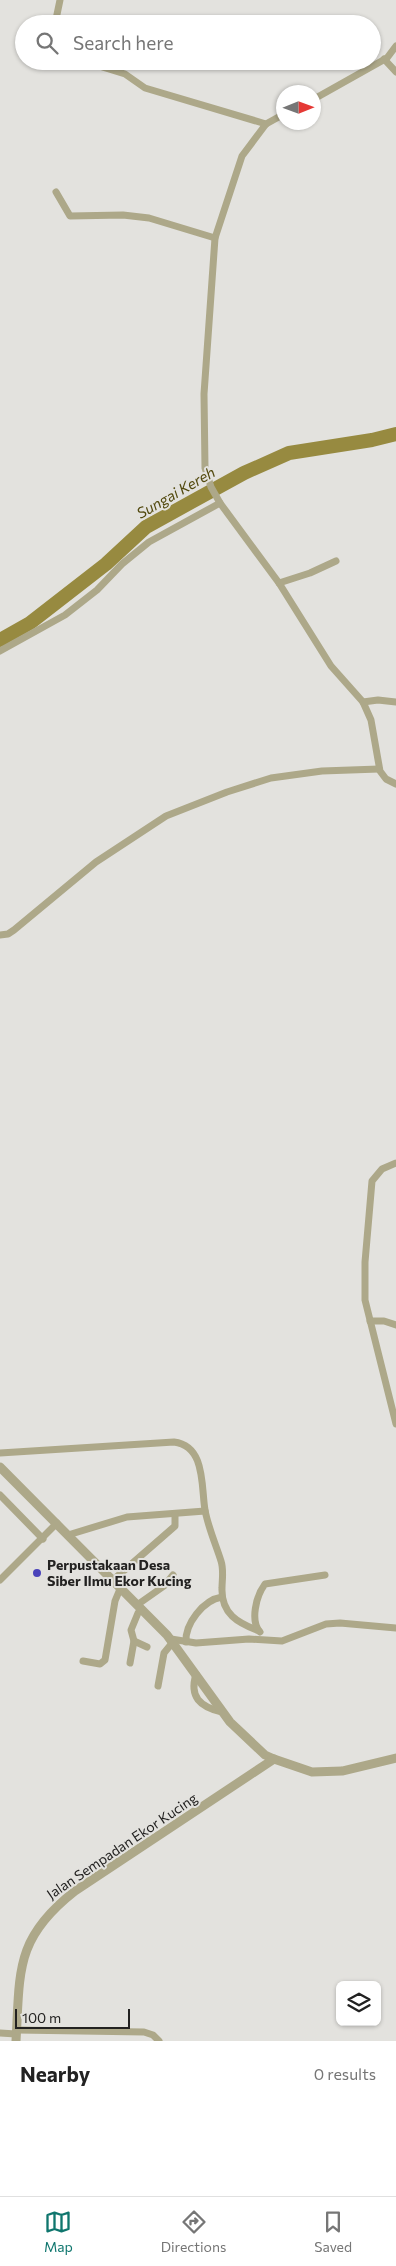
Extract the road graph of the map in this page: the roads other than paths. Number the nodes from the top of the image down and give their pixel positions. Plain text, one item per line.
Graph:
1 (60, 0) edge
2 (57, 15) edge
3 (396, 46) edge
4 (384, 59) junction
5 (381, 61) edge
6 (112, 70) edge
7 (365, 70) edge
8 (396, 72) edge
9 (321, 95) edge
10 (276, 118) edge
11 (266, 124) junction
12 (56, 192) dead end
13 (215, 238) junction
14 (220, 503) junction
15 (336, 561) dead end
16 (279, 583) junction
17 (0, 651) edge
18 (363, 702) junction
19 (396, 702) edge
20 (379, 769) junction
21 (396, 784) edge
22 (0, 935) edge
23 (396, 1163) edge
24 (370, 1321) junction
25 (396, 1325) edge
26 (396, 1424) edge
27 (0, 1453) edge
28 (0, 1467) edge
29 (0, 1495) edge
30 (205, 1511) junction
31 (175, 1514) junction
32 (57, 1523) junction
33 (68, 1535) junction
34 (43, 1539) junction
35 (325, 1574) dead end
36 (173, 1575) dead end
37 (1, 1576) edge
38 (112, 1580) junction
39 (120, 1589) junction
40 (222, 1597) junction
41 (139, 1607) junction
42 (396, 1628) edge
43 (259, 1631) junction
44 (271, 1640) junction
45 (134, 1641) junction
46 (172, 1641) junction
47 (186, 1642) junction
48 (147, 1647) dead end
49 (83, 1661) dead end
50 (130, 1663) dead end
51 (196, 1674) junction
52 (158, 1686) dead end
53 (222, 1712) junction
54 (396, 1758) edge
55 (274, 1759) junction
56 (0, 2033) edge
57 (16, 2035) edge
58 (159, 2041) edge

1 - 2 street
3 - 4 street
4 - 5 street
4 - 8 street
6 - 11 street
7 - 9 street
10 - 11 street
11 - 13 street
12 - 13 street
13 - 14 street
14 - 16 street
14 - 17 street
15 - 16 street
16 - 18 street
18 - 19 street
18 - 20 street
20 - 21 street
20 - 22 street
23 - 24 street
24 - 25 street
24 - 26 street
27 - 30 street
28 - 32 street
29 - 34 street
30 - 31 street
30 - 40 street
31 - 33 street
31 - 38 street
32 - 33 street
32 - 34 street
33 - 38 street
34 - 37 street
35 - 43 street
36 - 41 street
38 - 39 street
39 - 41 street
39 - 49 street
40 - 43 street
40 - 47 street
41 - 45 street
41 - 46 street
42 - 44 street
43 - 44 street
44 - 47 street
45 - 48 street
45 - 50 street
46 - 47 street
46 - 51 street
46 - 52 street
51 - 53 street
51 - 53 street
53 - 55 street
54 - 55 street
55 - 57 street, Jalan Sempadan Ekor Kucing
56 - 57 street
57 - 58 street

